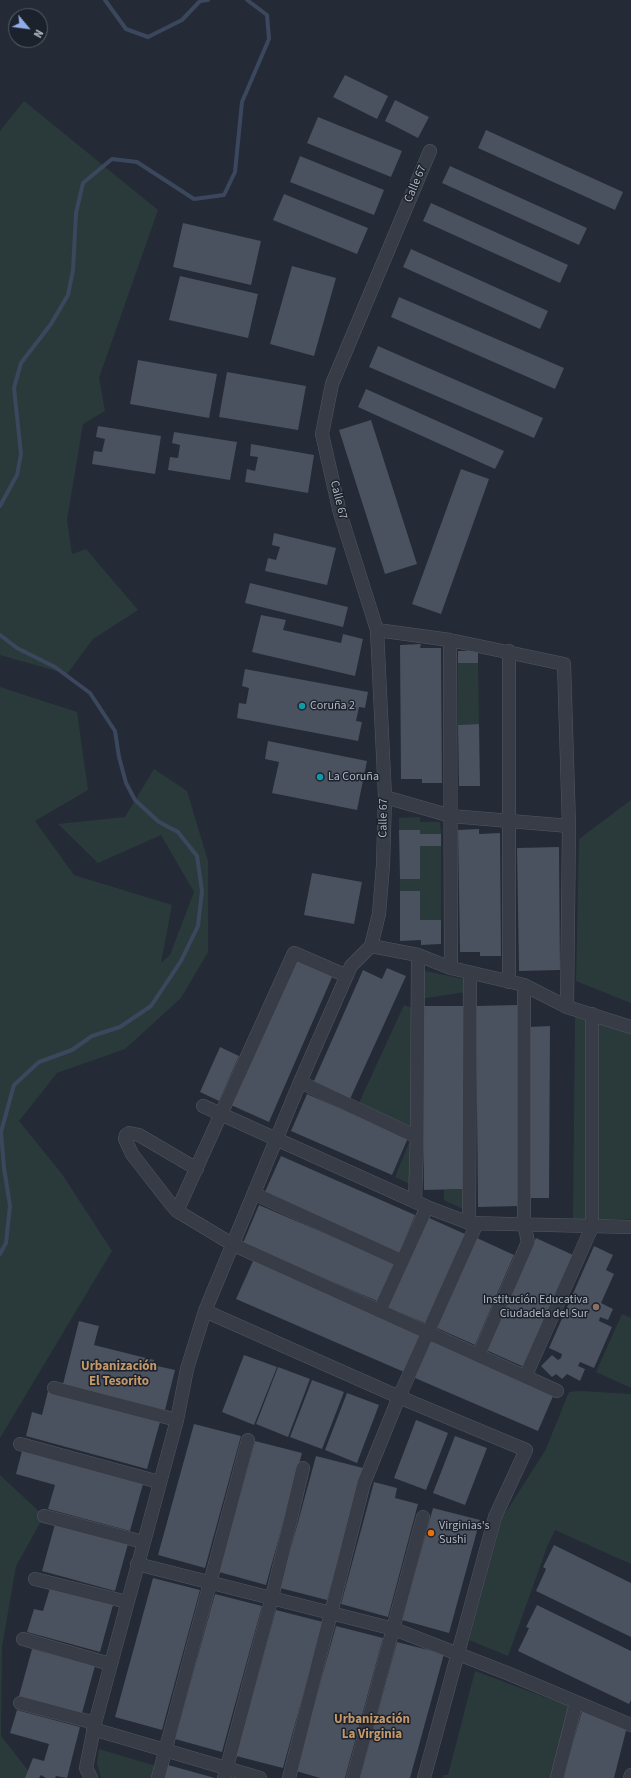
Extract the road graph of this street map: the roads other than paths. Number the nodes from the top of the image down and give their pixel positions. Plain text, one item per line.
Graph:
1 (430, 151) dead end
2 (377, 630) junction
3 (450, 640) junction
4 (509, 651) junction
5 (385, 797) junction
6 (451, 816) junction
7 (510, 820) junction
8 (569, 826) junction
9 (371, 946) junction
10 (418, 955) junction
11 (451, 968) junction
12 (470, 973) junction
13 (347, 976) junction
14 (509, 982) junction
15 (524, 985) junction
16 (567, 1007) junction
17 (592, 1014) junction
18 (631, 1027) edge
19 (300, 1082) junction
20 (203, 1106) dead end
21 (221, 1114) junction
22 (417, 1137) junction
23 (276, 1140) junction
24 (197, 1169) junction
25 (255, 1194) junction
26 (421, 1204) junction
27 (177, 1211) junction
28 (473, 1223) junction
29 (524, 1223) junction
30 (592, 1227) junction
31 (631, 1227) edge
32 (232, 1244) junction
33 (402, 1260) junction
34 (380, 1310) junction
35 (205, 1311) junction
36 (429, 1332) junction
37 (479, 1354) junction
38 (526, 1375) junction
39 (54, 1388) dead end
40 (557, 1390) dead end
41 (399, 1397) junction
42 (177, 1420) junction
43 (248, 1440) dead end
44 (20, 1444) dead end
45 (303, 1468) dead end
46 (159, 1482) junction
47 (44, 1516) dead end
48 (423, 1517) dead end
49 (143, 1542) junction
50 (136, 1564) junction
51 (35, 1579) dead end
52 (210, 1582) junction
53 (272, 1597) junction
54 (126, 1602) junction
55 (332, 1612) junction
56 (394, 1629) junction
57 (22, 1639) dead end
58 (459, 1655) junction
59 (110, 1664) junction
60 (576, 1702) junction
61 (20, 1703) dead end
62 (631, 1725) edge
63 (94, 1726) junction
64 (164, 1750) junction
65 (226, 1773) edge
66 (631, 1775) edge
67 (91, 1778) edge
68 (158, 1778) edge
69 (260, 1778) edge
70 (289, 1778) edge
71 (353, 1778) edge
72 (424, 1778) edge
73 (557, 1778) edge
74 (630, 1778) edge

1 - 2 street, Calle 67
2 - 3 street
2 - 5 street, Calle 67
3 - 4 street
3 - 6 street
4 - 7 street
4 - 8 street
5 - 6 street
5 - 9 street, Calle 67
6 - 7 street
6 - 11 street
7 - 8 street
7 - 14 street
8 - 16 street
9 - 10 street
9 - 13 street
10 - 11 street
10 - 22 street
11 - 12 street
12 - 14 street
12 - 28 street
13 - 19 street
13 - 21 street
14 - 15 street
15 - 16 street
15 - 29 street
16 - 17 street
17 - 18 street
17 - 30 street
19 - 22 street
19 - 23 street
20 - 21 street
21 - 23 street
21 - 24 street
22 - 26 street
23 - 25 street
23 - 26 street
24 - 27 street
24 - 27 street
25 - 32 street
25 - 33 street
26 - 28 street
26 - 33 street
27 - 32 street
28 - 29 street
28 - 36 street
29 - 30 street
29 - 37 street
30 - 31 street
30 - 38 street
32 - 34 street
32 - 35 street
33 - 34 street
34 - 36 street
35 - 41 street
35 - 42 street
36 - 37 street
36 - 41 street
37 - 38 street
38 - 40 street
39 - 42 street
41 - 55 street
41 - 58 street
42 - 46 street
43 - 52 street
44 - 46 street
45 - 53 street
46 - 49 street
47 - 49 street
48 - 56 street
49 - 50 street
50 - 52 street
50 - 54 street
51 - 54 street
52 - 53 street
52 - 64 street
53 - 55 street
53 - 65 street
54 - 59 street
55 - 56 street
55 - 70 street
56 - 58 street
56 - 71 street
57 - 59 street
58 - 60 street
58 - 72 street
59 - 63 street
60 - 62 street
60 - 73 street
61 - 63 street
63 - 64 street
63 - 67 street
64 - 65 street
64 - 68 street
65 - 69 street
66 - 74 street

